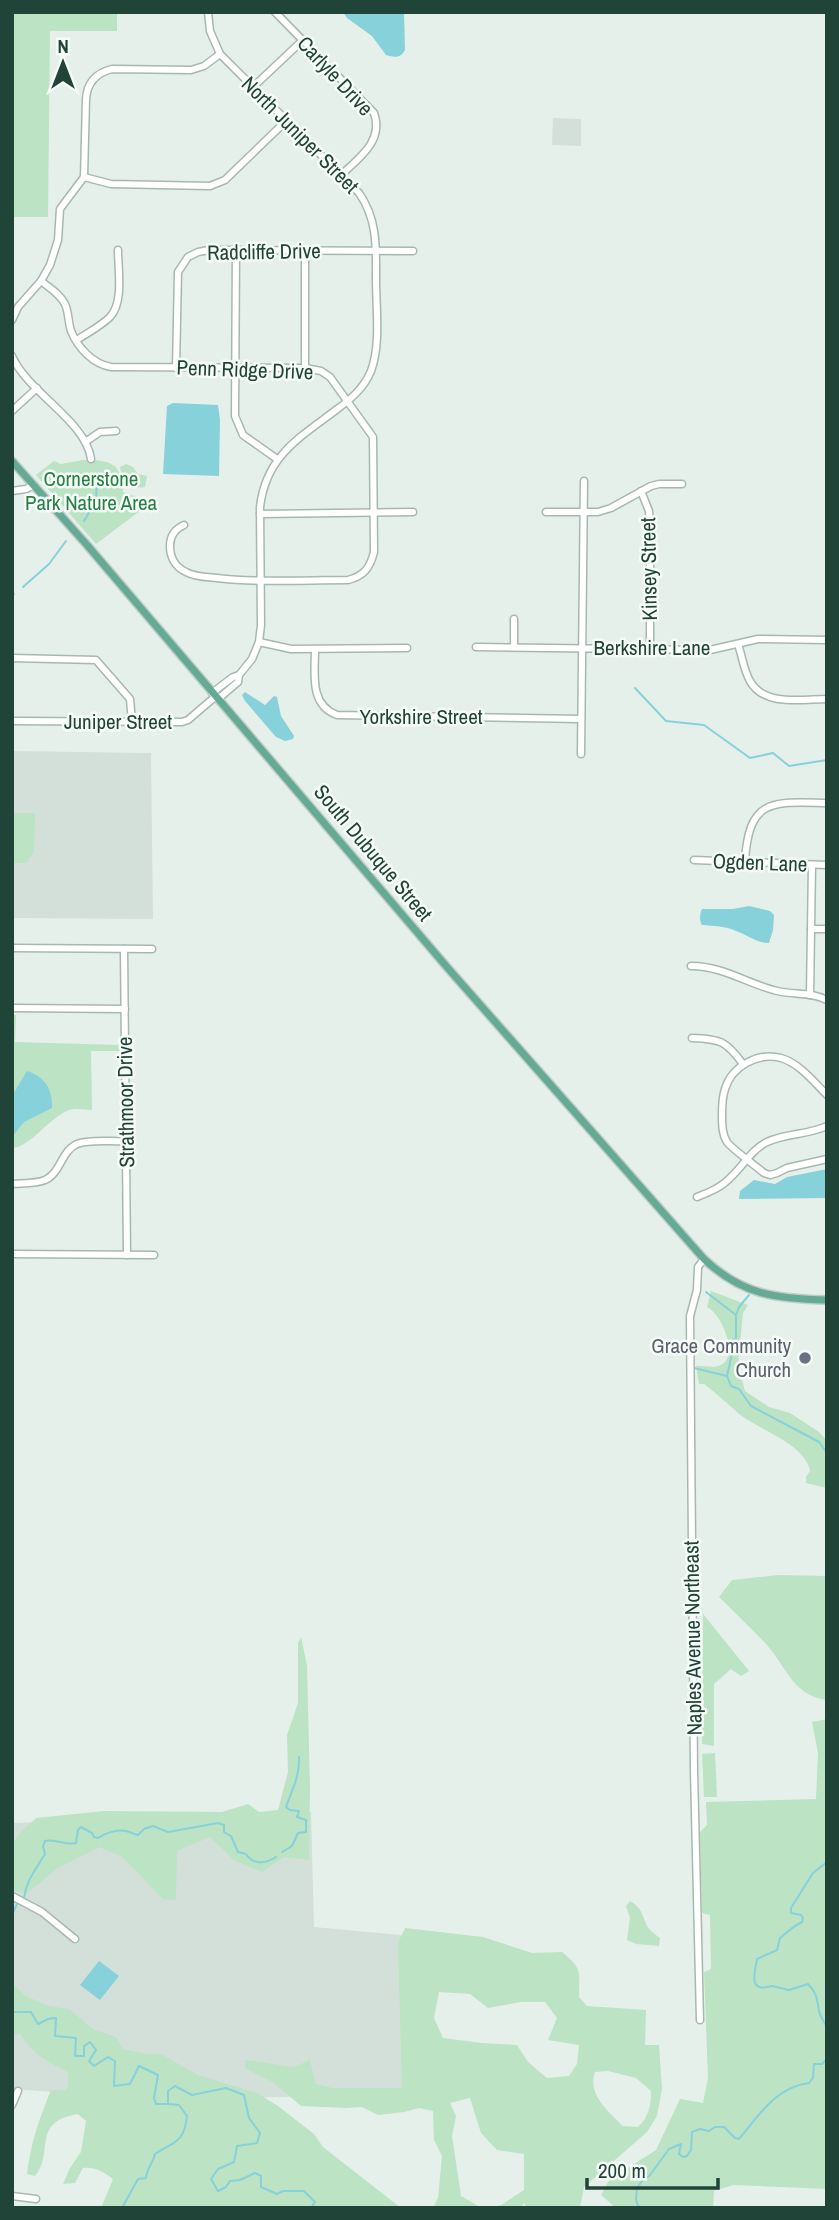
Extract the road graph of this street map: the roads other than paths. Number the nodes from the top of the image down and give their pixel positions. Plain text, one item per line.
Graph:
1 (208, 12) edge
2 (275, 12) edge
3 (303, 40) junction
4 (220, 54) junction
5 (253, 88) junction
6 (286, 121) junction
7 (341, 175) junction
8 (85, 177) junction
9 (118, 250) dead end
10 (236, 250) junction
11 (305, 251) junction
12 (376, 251) junction
13 (413, 251) dead end
14 (41, 281) junction
15 (12, 320) edge
16 (77, 341) junction
17 (12, 356) edge
18 (176, 368) junction
19 (235, 368) junction
20 (305, 368) junction
21 (37, 388) junction
22 (348, 401) junction
23 (12, 411) edge
24 (116, 431) dead end
25 (85, 442) junction
26 (91, 459) dead end
27 (277, 460) junction
28 (12, 461) edge
29 (584, 481) dead end
30 (682, 484) dead end
31 (34, 485) junction
32 (12, 491) edge
33 (641, 491) junction
34 (413, 512) dead end
35 (545, 512) dead end
36 (375, 513) junction
37 (584, 513) junction
38 (260, 514) junction
39 (184, 525) dead end
40 (260, 581) junction
41 (514, 619) dead end
42 (827, 640) edge
43 (259, 642) junction
44 (738, 644) junction
45 (476, 647) dead end
46 (514, 647) junction
47 (407, 648) dead end
48 (582, 648) junction
49 (315, 649) junction
50 (650, 649) junction
51 (12, 658) edge
52 (215, 696) junction
53 (827, 699) edge
54 (581, 719) junction
55 (12, 721) edge
56 (132, 722) junction
57 (581, 754) dead end
58 (827, 803) edge
59 (694, 860) dead end
60 (745, 861) junction
61 (812, 865) junction
62 (827, 865) edge
63 (811, 929) junction
64 (827, 929) edge
65 (12, 948) edge
66 (124, 949) junction
67 (152, 949) dead end
68 (691, 965) dead end
69 (810, 995) junction
70 (827, 1000) edge
71 (12, 1008) edge
72 (125, 1009) junction
73 (692, 1038) dead end
74 (743, 1064) junction
75 (827, 1095) edge
76 (827, 1126) edge
77 (126, 1142) junction
78 (747, 1158) junction
79 (827, 1159) edge
80 (12, 1184) edge
81 (698, 1196) dead end
82 (12, 1254) edge
83 (127, 1255) junction
84 (154, 1255) dead end
85 (704, 1259) junction
86 (827, 1300) edge
87 (12, 1896) edge
88 (75, 1939) dead end
89 (700, 2020) dead end
90 (18, 2091) dead end
91 (12, 2105) edge
92 (12, 2196) edge
93 (36, 2199) dead end

1 - 4 street, North Juniper Street
2 - 3 street, Carlyle Drive
3 - 5 street
3 - 7 street, Carlyle Drive
4 - 5 street, North Juniper Street
4 - 8 street
5 - 6 street, North Juniper Street
6 - 7 street, North Juniper Street
6 - 8 street
7 - 12 street, North Juniper Street
8 - 14 street
9 - 16 street
10 - 11 street, Radcliffe Drive
10 - 18 street, Radcliffe Drive
10 - 19 street
11 - 12 street, Radcliffe Drive
11 - 20 street
12 - 13 street, Radcliffe Drive
12 - 22 street, North Juniper Street
14 - 15 street
14 - 16 street, Penn Ridge Drive
16 - 18 street, Penn Ridge Drive
17 - 21 street
18 - 19 street, Penn Ridge Drive
19 - 20 street, Penn Ridge Drive
19 - 27 street
20 - 22 street, Penn Ridge Drive
21 - 23 street
21 - 25 street
22 - 27 street, North Juniper Street
22 - 36 street, Penn Ridge Drive
24 - 25 street
25 - 26 street
27 - 38 street, North Juniper Street
28 - 31 main road, South Dubuque Street
29 - 37 street
30 - 33 street
31 - 32 street
31 - 52 main road, South Dubuque Street
33 - 37 street
33 - 50 street, Kinsey Street
34 - 36 street
35 - 37 street
36 - 38 street
36 - 40 street, Penn Ridge Drive
37 - 48 street
38 - 40 street, North Juniper Street
39 - 40 street
40 - 43 street, North Juniper Street
41 - 46 street
42 - 44 street, Berkshire Lane
43 - 49 street
43 - 52 street, North Juniper Street
44 - 50 street, Berkshire Lane
44 - 53 street
45 - 46 street, Berkshire Lane
46 - 48 street, Berkshire Lane
47 - 49 street
48 - 50 street, Berkshire Lane
48 - 54 street
49 - 54 street, Yorkshire Street
51 - 56 street
52 - 56 street, Juniper Street
52 - 85 main road, South Dubuque Street
54 - 57 street
55 - 56 street, Juniper Street
58 - 60 street
59 - 60 street, Ogden Lane
60 - 61 street, Ogden Lane
61 - 62 street, Ogden Lane
61 - 63 street
63 - 64 street
63 - 69 street
65 - 66 street
66 - 67 street
66 - 72 street, Strathmoor Drive
68 - 69 street
69 - 70 street
71 - 72 street
72 - 77 street, Strathmoor Drive
73 - 74 street
74 - 75 street
74 - 78 street
76 - 78 street
77 - 80 street
77 - 83 street, Strathmoor Drive
78 - 79 street
78 - 81 street
82 - 83 street
83 - 84 street
85 - 86 main road, South Dubuque Street
85 - 89 street, Naples Avenue Northeast
87 - 88 street
90 - 91 street
92 - 93 street

